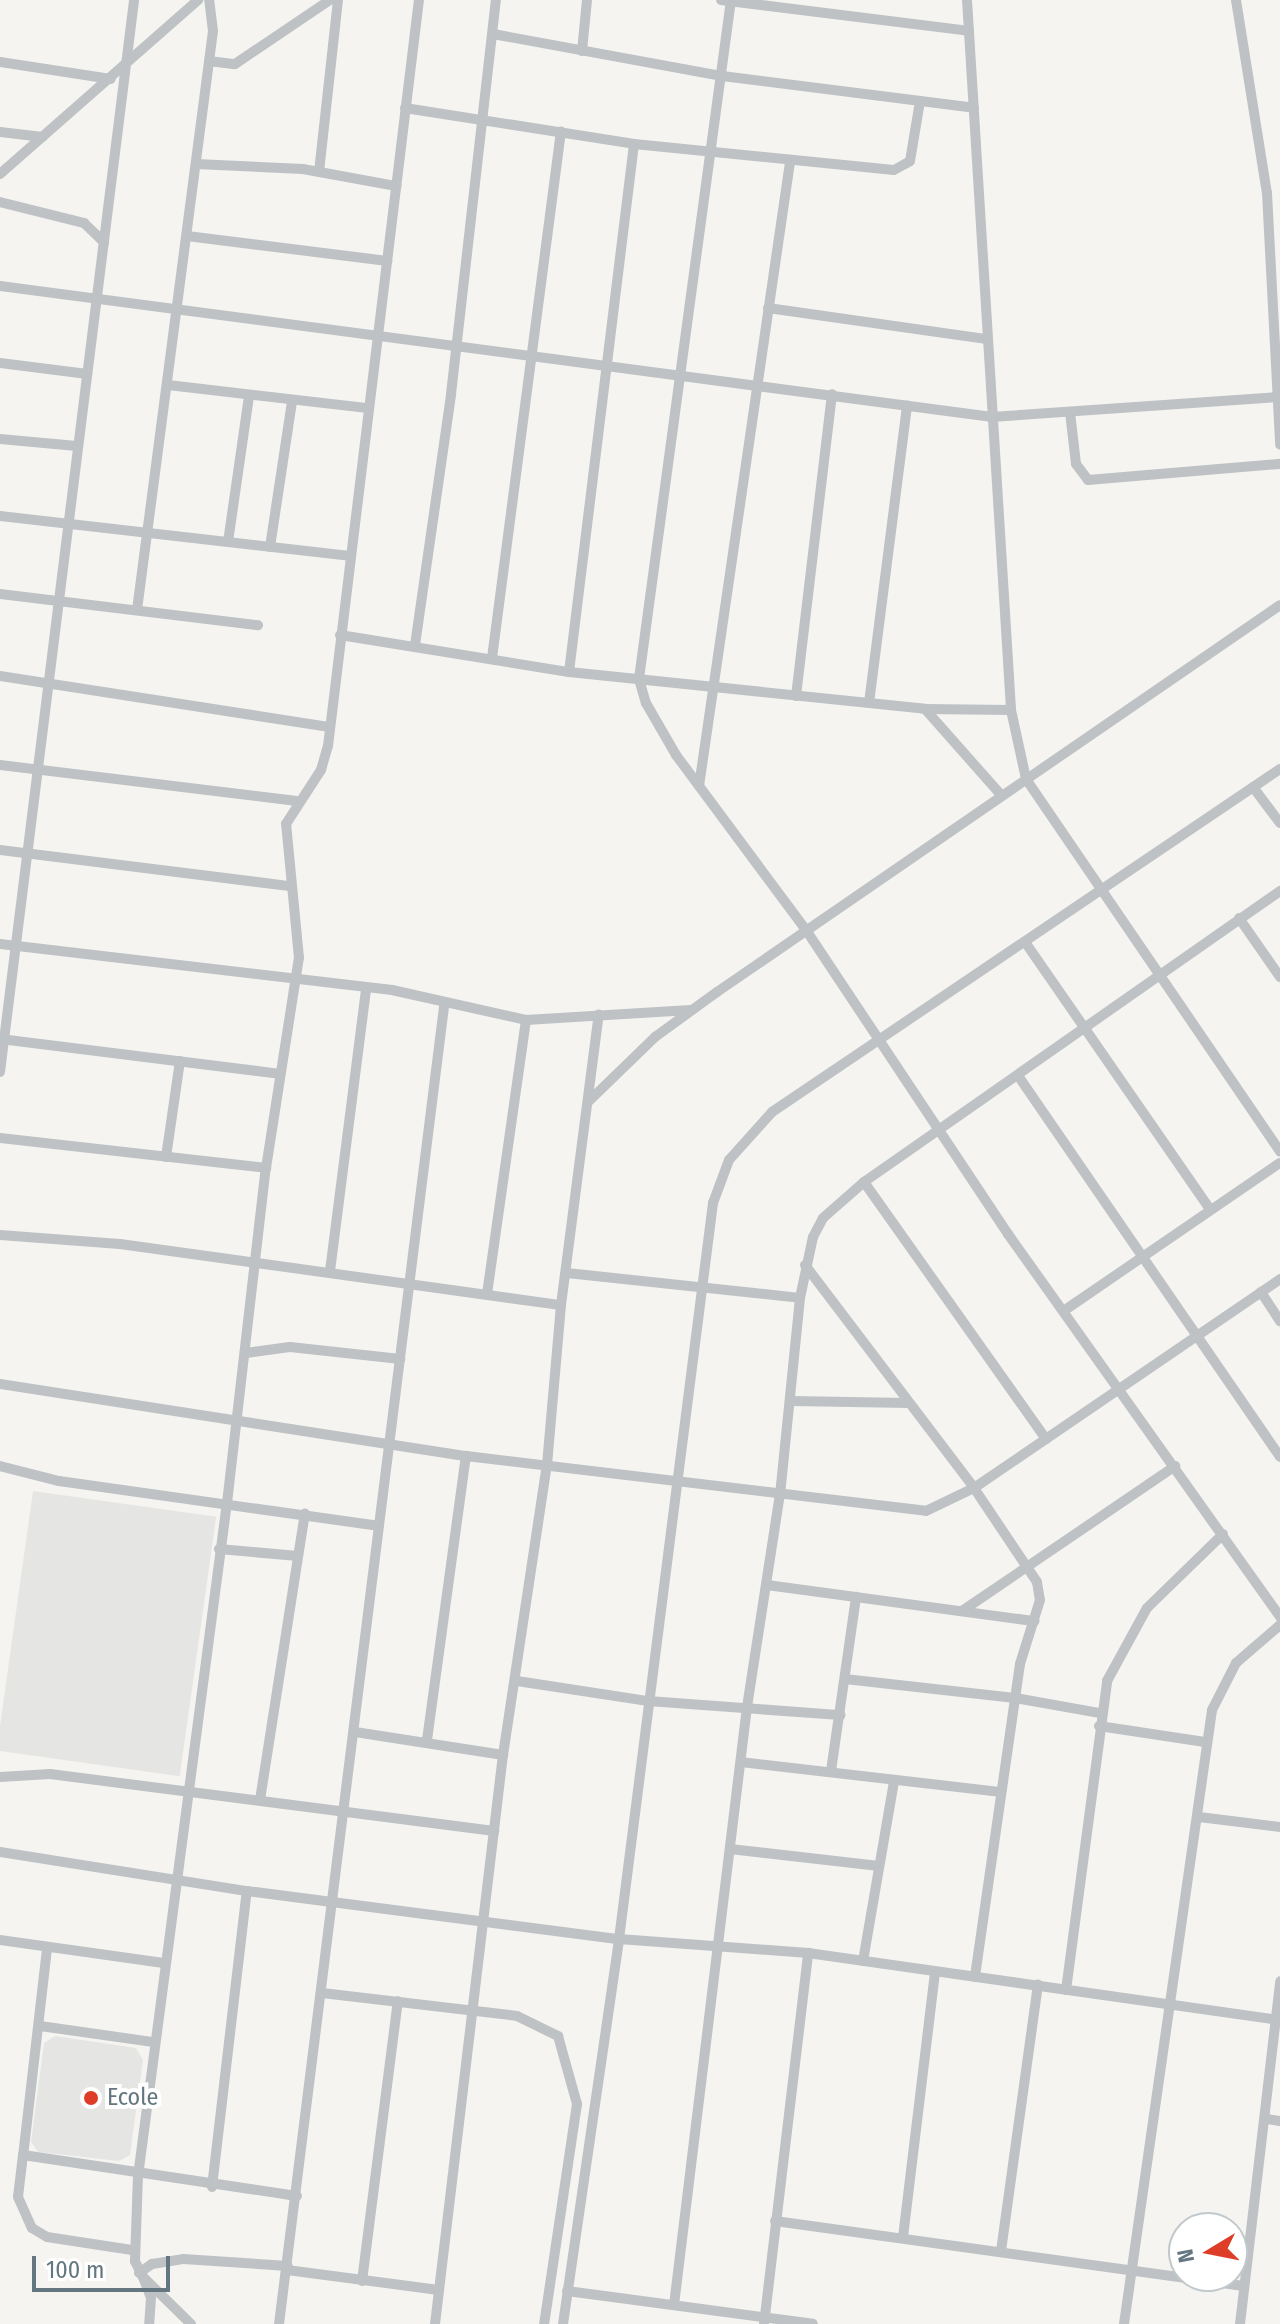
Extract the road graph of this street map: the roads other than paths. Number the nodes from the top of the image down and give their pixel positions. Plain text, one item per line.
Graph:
1 (134, 0) edge
2 (198, 0) edge
3 (209, 0) edge
4 (330, 0) edge
5 (338, 0) edge
6 (419, 0) edge
7 (496, 0) edge
8 (587, 0) edge
9 (728, 0) edge
10 (967, 0) edge
11 (1236, 0) edge
12 (969, 31) junction
13 (493, 34) junction
14 (582, 51) junction
15 (209, 61) junction
16 (0, 62) edge
17 (126, 65) junction
18 (722, 76) junction
19 (111, 79) junction
20 (920, 101) junction
21 (405, 108) junction
22 (974, 108) junction
23 (483, 117) junction
24 (561, 131) junction
25 (0, 132) edge
26 (43, 137) junction
27 (634, 144) junction
28 (713, 149) junction
29 (790, 162) junction
30 (196, 164) junction
31 (319, 172) junction
32 (0, 174) edge
33 (396, 186) junction
34 (0, 202) edge
35 (187, 236) junction
36 (104, 242) junction
37 (387, 261) junction
38 (0, 286) edge
39 (98, 299) junction
40 (768, 308) junction
41 (177, 312) junction
42 (376, 335) junction
43 (987, 339) junction
44 (457, 345) junction
45 (529, 359) junction
46 (0, 363) edge
47 (605, 365) junction
48 (680, 373) junction
49 (87, 374) junction
50 (758, 384) junction
51 (168, 385) junction
52 (832, 394) junction
53 (249, 397) junction
54 (1277, 398) edge
55 (292, 401) junction
56 (907, 405) junction
57 (366, 408) junction
58 (1070, 412) junction
59 (992, 417) junction
60 (0, 439) edge
61 (1280, 445) edge
62 (77, 446) junction
63 (1280, 464) edge
64 (0, 516) edge
65 (67, 524) junction
66 (149, 533) junction
67 (228, 542) junction
68 (270, 547) junction
69 (350, 556) junction
70 (0, 594) edge
71 (58, 601) junction
72 (1280, 605) edge
73 (137, 610) junction
74 (258, 625) dead end
75 (340, 635) junction
76 (415, 645) junction
77 (492, 658) junction
78 (569, 672) junction
79 (0, 676) edge
80 (639, 679) junction
81 (48, 682) junction
82 (716, 689) junction
83 (796, 696) junction
84 (869, 703) junction
85 (925, 709) junction
86 (1011, 710) junction
87 (330, 727) junction
88 (0, 765) edge
89 (35, 769) junction
90 (1280, 769) edge
91 (1026, 779) junction
92 (699, 786) junction
93 (1253, 787) junction
94 (1002, 796) junction
95 (297, 801) junction
96 (1280, 823) edge
97 (0, 850) edge
98 (25, 853) junction
99 (288, 886) junction
100 (1102, 889) junction
101 (1280, 891) edge
102 (1239, 918) junction
103 (806, 930) junction
104 (1025, 942) junction
105 (0, 944) edge
106 (14, 946) junction
107 (1158, 973) junction
108 (1280, 977) edge
109 (295, 980) junction
110 (366, 989) junction
111 (444, 1006) junction
112 (691, 1010) junction
113 (599, 1014) junction
114 (526, 1020) junction
115 (1082, 1029) junction
116 (881, 1037) junction
117 (2, 1039) edge
118 (180, 1061) junction
119 (0, 1072) edge
120 (280, 1074) junction
121 (1019, 1077) junction
122 (589, 1101) junction
123 (938, 1127) junction
124 (0, 1138) edge
125 (1280, 1152) edge
126 (166, 1157) junction
127 (1280, 1163) edge
128 (266, 1168) junction
129 (864, 1182) junction
130 (1209, 1208) junction
131 (0, 1235) edge
132 (1137, 1256) junction
133 (256, 1264) junction
134 (805, 1265) junction
135 (330, 1271) junction
136 (567, 1273) junction
137 (1280, 1279) edge
138 (407, 1284) junction
139 (702, 1288) junction
140 (1261, 1292) junction
141 (487, 1294) junction
142 (800, 1298) junction
143 (561, 1305) junction
144 (1065, 1310) junction
145 (1280, 1321) edge
146 (1195, 1337) junction
147 (246, 1353) junction
148 (400, 1359) junction
149 (0, 1384) edge
150 (1121, 1388) junction
151 (791, 1401) junction
152 (909, 1403) junction
153 (237, 1421) junction
154 (1046, 1439) junction
155 (391, 1444) junction
156 (466, 1456) junction
157 (1280, 1457) edge
158 (547, 1465) junction
159 (0, 1466) edge
160 (1175, 1466) junction
161 (677, 1483) junction
162 (974, 1488) junction
163 (780, 1495) junction
164 (227, 1503) junction
165 (305, 1514) junction
166 (378, 1526) junction
167 (1223, 1534) junction
168 (219, 1549) junction
169 (298, 1556) junction
170 (1027, 1566) junction
171 (767, 1585) junction
172 (856, 1597) junction
173 (962, 1611) junction
174 (1280, 1617) edge
175 (1035, 1621) junction
176 (1280, 1625) edge
177 (845, 1679) junction
178 (517, 1681) junction
179 (1015, 1698) junction
180 (648, 1701) junction
181 (747, 1707) junction
182 (1099, 1713) junction
183 (840, 1715) junction
184 (1099, 1726) junction
185 (355, 1732) junction
186 (427, 1740) junction
187 (1205, 1742) junction
188 (503, 1755) junction
189 (741, 1762) junction
190 (831, 1771) junction
191 (0, 1777) edge
192 (894, 1781) junction
193 (999, 1792) junction
194 (189, 1796) junction
195 (260, 1800) junction
196 (344, 1810) junction
197 (1199, 1817) junction
198 (1280, 1827) edge
199 (494, 1831) junction
200 (730, 1849) junction
201 (0, 1852) edge
202 (879, 1866) junction
203 (177, 1877) junction
204 (247, 1891) junction
205 (331, 1899) junction
206 (484, 1920) junction
207 (619, 1939) junction
208 (0, 1940) edge
209 (719, 1947) junction
210 (47, 1949) junction
211 (808, 1953) junction
212 (863, 1961) junction
213 (163, 1963) junction
214 (935, 1972) junction
215 (975, 1977) junction
216 (1280, 1981) edge
217 (1038, 1985) junction
218 (1066, 1990) junction
219 (322, 1993) junction
220 (398, 2001) junction
221 (1170, 2004) junction
222 (473, 2010) junction
223 (1278, 2019) edge
224 (40, 2026) junction
225 (152, 2042) junction
226 (1267, 2119) junction
227 (1280, 2121) edge
228 (23, 2155) junction
229 (138, 2176) junction
230 (212, 2187) junction
231 (297, 2196) junction
232 (775, 2221) junction
233 (903, 2237) junction
234 (132, 2250) junction
235 (1001, 2251) junction
236 (1248, 2257) edge
237 (288, 2268) junction
238 (1132, 2268) junction
239 (1168, 2274) edge
240 (141, 2275) junction
241 (362, 2281) junction
242 (439, 2290) junction
243 (567, 2291) junction
244 (1243, 2292) edge
245 (674, 2305) junction
246 (765, 2320) edge
247 (1122, 2322) edge
248 (149, 2324) edge
249 (191, 2324) edge
250 (279, 2324) edge
251 (435, 2324) edge
252 (544, 2324) edge
253 (563, 2324) edge
254 (813, 2324) edge
255 (1240, 2324) edge

1 - 17 street
2 - 17 street
3 - 15 street
4 - 15 street
5 - 31 street
6 - 21 street
7 - 13 street
8 - 14 street
9 - 12 street
9 - 18 street
10 - 12 street
11 - 54 street
12 - 22 street
13 - 14 street
13 - 23 street
14 - 18 street
15 - 30 street
16 - 19 street
17 - 19 street
17 - 36 street
18 - 20 street
18 - 28 street
19 - 26 street
20 - 22 street
20 - 29 street
21 - 23 street
21 - 33 street
22 - 43 street
23 - 24 street
23 - 44 street
24 - 27 street
24 - 45 street
25 - 26 street
26 - 32 street
27 - 28 street
27 - 47 street
28 - 29 street
28 - 48 street
29 - 40 street
30 - 31 street
30 - 35 street
31 - 33 street
33 - 37 street
34 - 36 street
35 - 37 street
35 - 41 street
36 - 39 street
37 - 42 street
38 - 39 street
39 - 41 street
39 - 49 street
40 - 43 street
40 - 50 street
41 - 42 street
41 - 51 street
42 - 44 street
42 - 57 street
43 - 59 street
44 - 45 street
44 - 76 street
45 - 47 street
45 - 77 street
46 - 49 street
47 - 48 street
47 - 78 street
48 - 50 street
48 - 80 street
49 - 62 street
50 - 52 street
50 - 82 street
51 - 53 street
51 - 66 street
52 - 56 street
52 - 83 street
53 - 55 street
53 - 67 street
54 - 58 street
54 - 61 street
55 - 57 street
55 - 68 street
56 - 59 street
56 - 84 street
57 - 69 street
58 - 59 street
58 - 63 street
59 - 86 street
60 - 62 street
62 - 65 street
64 - 65 street
65 - 66 street
65 - 71 street
66 - 67 street
66 - 73 street
67 - 68 street
68 - 69 street
69 - 75 street
70 - 71 street
71 - 73 street
71 - 81 street
72 - 91 street
73 - 74 street
75 - 76 street
75 - 87 street
76 - 77 street
77 - 78 street
78 - 80 street
79 - 81 street
80 - 82 street
80 - 92 street
81 - 87 street
81 - 89 street
82 - 83 street
82 - 92 street
83 - 84 street
84 - 85 street
85 - 86 street
85 - 94 street
86 - 91 street
87 - 95 street
88 - 89 street
89 - 95 street
89 - 98 street
90 - 93 street
91 - 94 street
91 - 100 street
92 - 103 street
93 - 96 street
93 - 100 street
94 - 103 street
95 - 99 street
97 - 98 street
98 - 99 street
98 - 106 street
99 - 109 street
100 - 104 street
100 - 107 street
101 - 102 street
102 - 107 street
102 - 108 street
103 - 112 street
103 - 116 street
104 - 115 street
104 - 116 street
105 - 106 street
106 - 109 street
106 - 117 street
107 - 115 street
107 - 125 street
109 - 110 street
109 - 120 street
110 - 111 street
110 - 135 street
111 - 114 street
111 - 138 street
112 - 113 street
112 - 122 street
113 - 114 street
113 - 122 street
114 - 141 street
115 - 121 street
115 - 130 street
116 - 123 street
116 - 139 street
117 - 118 street
117 - 119 street
118 - 120 street
118 - 126 street
120 - 128 street
121 - 123 street
121 - 132 street
122 - 136 street
123 - 129 street
123 - 144 street
124 - 126 street
126 - 128 street
127 - 130 street
128 - 133 street
129 - 134 street
129 - 154 street
130 - 132 street
131 - 133 street
132 - 144 street
132 - 146 street
133 - 135 street
133 - 147 street
134 - 142 street
134 - 152 street
135 - 138 street
136 - 139 street
136 - 143 street
137 - 140 street
138 - 141 street
138 - 148 street
139 - 142 street
139 - 161 street
140 - 145 street
140 - 146 street
141 - 143 street
142 - 151 street
143 - 158 street
144 - 150 street
146 - 150 street
146 - 157 street
147 - 148 street
147 - 153 street
148 - 155 street
149 - 153 street
150 - 154 street
150 - 160 street
151 - 152 street
151 - 163 street
152 - 162 street
153 - 155 street
153 - 164 street
154 - 162 street
155 - 156 street
155 - 166 street
156 - 158 street
156 - 186 street
158 - 161 street
158 - 178 street
159 - 164 street
160 - 167 street
160 - 170 street
161 - 163 street
161 - 180 street
162 - 163 street
162 - 170 street
163 - 171 street
164 - 165 street
164 - 168 street
165 - 166 street
165 - 169 street
166 - 185 street
167 - 174 street
167 - 182 street
168 - 169 street
168 - 194 street
169 - 195 street
170 - 173 street
170 - 175 street
171 - 172 street
171 - 181 street
172 - 173 street
172 - 177 street
173 - 175 street
175 - 179 street
176 - 187 street
177 - 179 street
177 - 183 street
178 - 180 street
178 - 188 street
179 - 182 street
179 - 193 street
180 - 181 street
180 - 207 street
181 - 183 street
181 - 189 street
182 - 184 street
183 - 190 street
184 - 187 street
184 - 218 street
185 - 186 street
185 - 196 street
186 - 188 street
187 - 197 street
188 - 199 street
189 - 190 street
189 - 200 street
190 - 192 street
191 - 194 street
192 - 193 street
192 - 202 street
193 - 215 street
194 - 195 street
194 - 203 street
195 - 196 street
196 - 199 street
196 - 205 street
197 - 198 street
197 - 221 street
199 - 206 street
200 - 202 street
200 - 209 street
201 - 203 street
202 - 212 street
203 - 204 street
203 - 213 street
204 - 205 street
204 - 230 street
205 - 206 street
205 - 219 street
206 - 207 street
206 - 222 street
207 - 209 street
207 - 243 street
208 - 210 street
209 - 211 street
209 - 245 street
210 - 213 street
210 - 224 street
211 - 212 street
211 - 232 street
212 - 214 street
213 - 225 street
214 - 215 street
214 - 233 street
215 - 217 street
216 - 223 street
217 - 218 street
217 - 235 street
218 - 221 street
219 - 220 street
219 - 231 street
220 - 222 street
220 - 241 street
221 - 223 street
221 - 238 street
222 - 242 street
222 - 252 street
223 - 226 street
224 - 225 street
224 - 228 street
225 - 229 street
226 - 227 street
226 - 236 street
228 - 229 street
228 - 234 street
229 - 230 street
229 - 234 street
230 - 231 street
231 - 237 street
232 - 233 street
232 - 246 street
233 - 235 street
234 - 240 street
235 - 238 street
237 - 240 street
237 - 241 street
237 - 250 street
238 - 239 street
238 - 247 street
240 - 248 street
240 - 249 street
241 - 242 street
242 - 251 street
243 - 245 street
243 - 253 street
244 - 255 street
245 - 246 street
246 - 254 street

